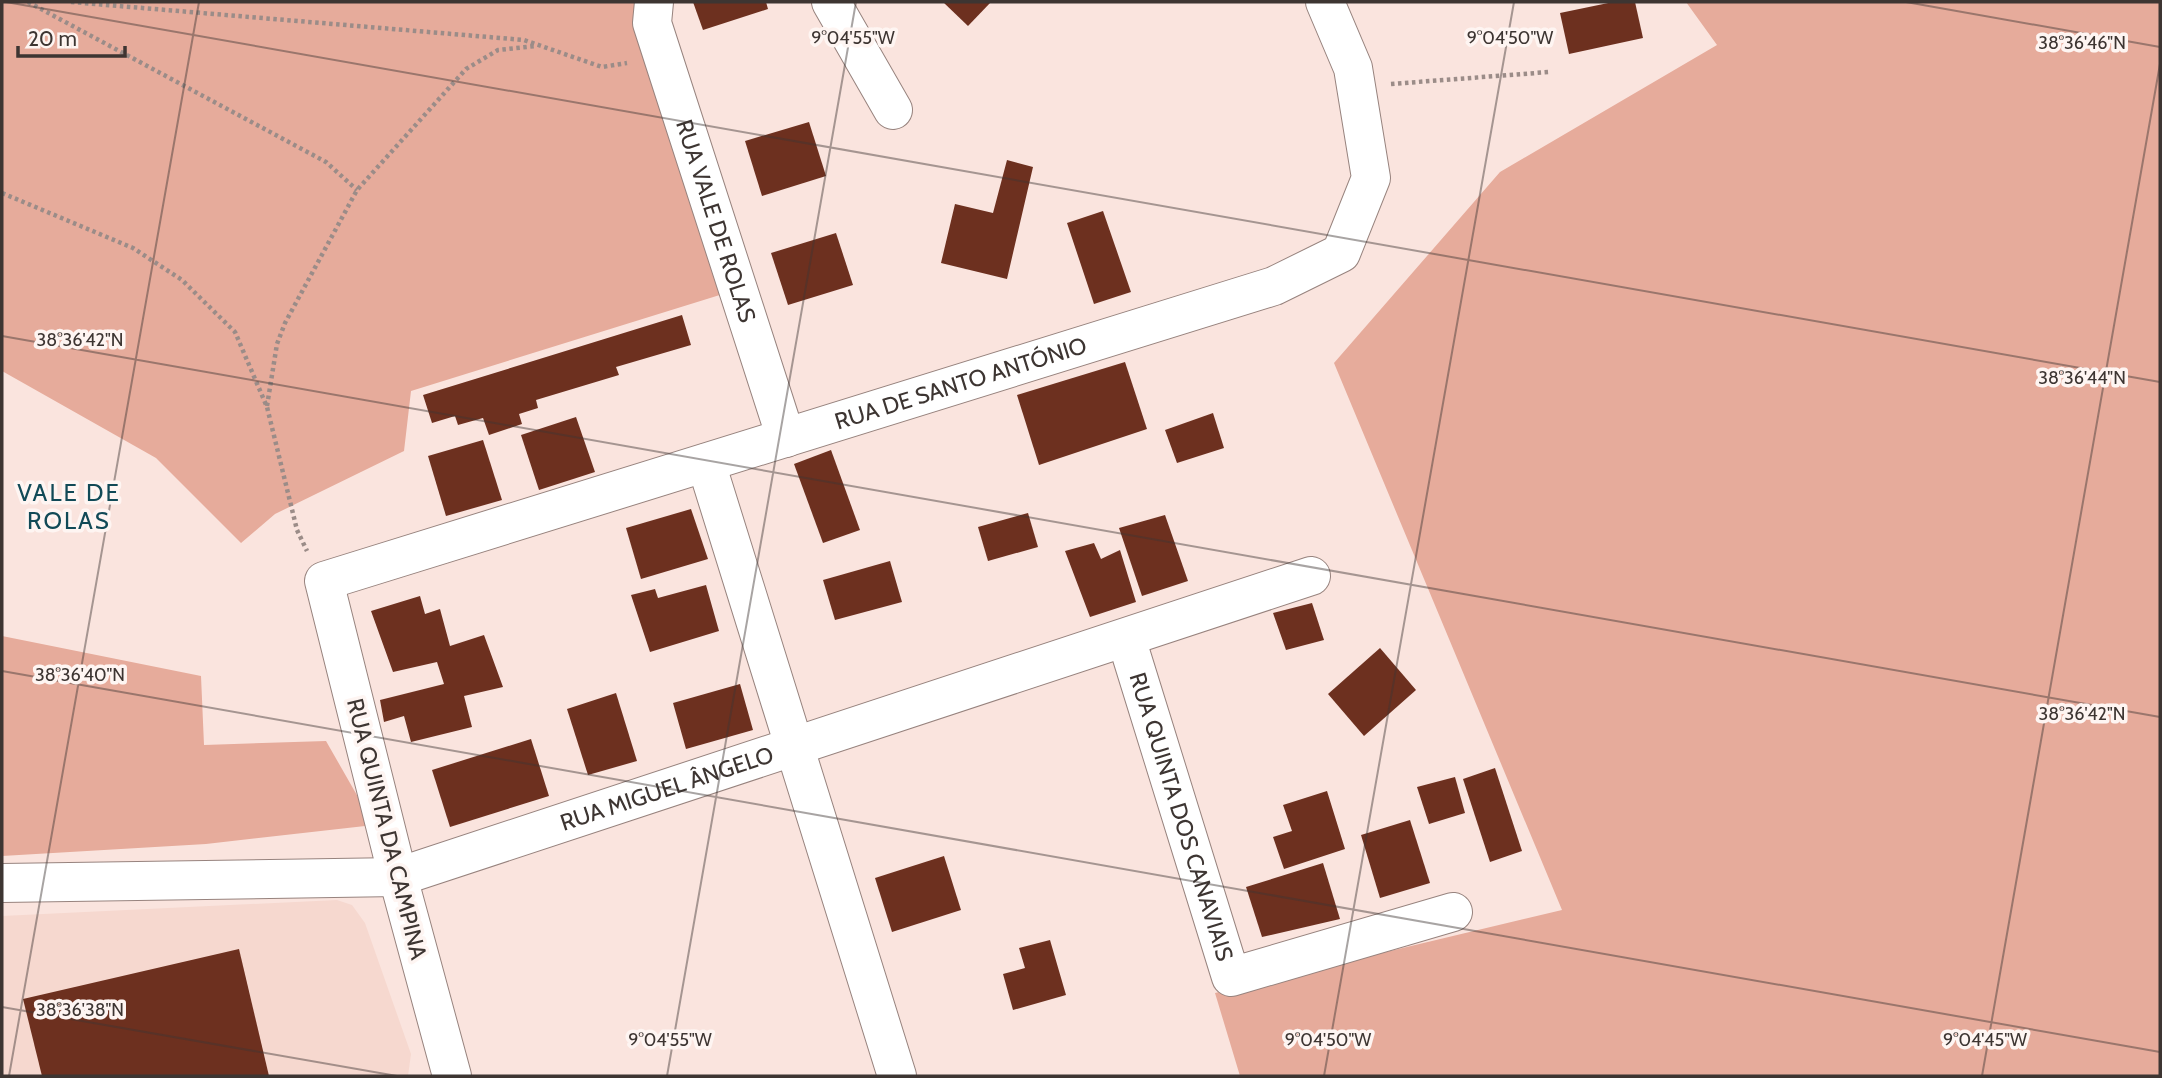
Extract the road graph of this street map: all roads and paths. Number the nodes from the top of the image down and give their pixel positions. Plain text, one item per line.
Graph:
1 (28, 2) edge
2 (71, 2) edge
3 (654, 2) edge
4 (831, 2) edge
5 (1325, 2) edge
6 (538, 45) junction
7 (663, 57) junction
8 (1549, 72) dead end
9 (1356, 87) junction
10 (893, 110) dead end
11 (357, 190) junction
12 (2, 193) edge
13 (267, 407) junction
14 (786, 438) junction
15 (706, 463) junction
16 (1311, 576) dead end
17 (324, 581) junction
18 (1126, 638) junction
19 (794, 748) junction
20 (398, 877) junction
21 (2, 883) edge
22 (1453, 912) dead end
23 (452, 1076) edge
24 (897, 1076) edge

1 - 11 path
2 - 6 path
3 - 7 street, RUA VALE DE ROLAS
4 - 10 street
5 - 9 street, RUA DE SANTO ANTÓNIO
6 - 7 path
6 - 11 path
7 - 14 street, RUA VALE DE ROLAS
8 - 9 path
9 - 14 street, RUA DE SANTO ANTÓNIO
11 - 13 path
12 - 13 path
13 - 17 path
14 - 15 street, RUA DE SANTO ANTÓNIO
15 - 17 street, RUA DE SANTO ANTÓNIO
15 - 19 street
16 - 18 street, RUA MIGUEL ÂNGELO
17 - 20 street, RUA QUINTA DA CAMPINA
18 - 19 street, RUA MIGUEL ÂNGELO
18 - 22 street, RUA QUINTA DOS CANAVIAIS
19 - 20 street, RUA MIGUEL ÂNGELO
19 - 24 street
20 - 21 street, RUA MIGUEL ÂNGELO
20 - 23 street, RUA QUINTA DA CAMPINA

